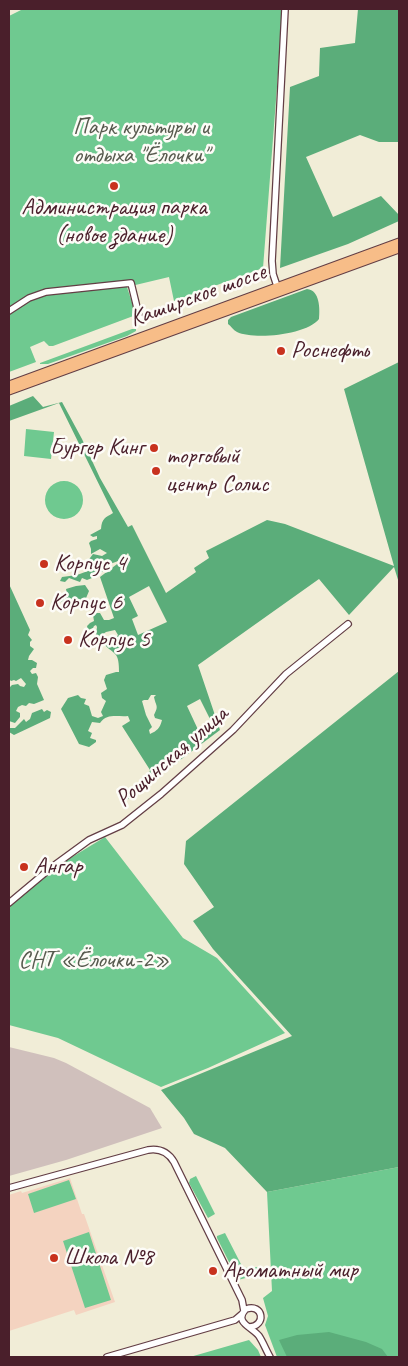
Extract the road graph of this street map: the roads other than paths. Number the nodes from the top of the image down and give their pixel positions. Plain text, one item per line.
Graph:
1 (285, 9) edge
2 (399, 242) edge
3 (399, 249) edge
4 (279, 290) junction
5 (9, 310) edge
6 (140, 320) dead end
7 (9, 385) edge
8 (9, 391) edge
9 (348, 624) dead end
10 (9, 903) edge
11 (9, 1188) edge
12 (242, 1300) junction
13 (252, 1308) junction
14 (243, 1312) junction
15 (235, 1320) junction
16 (260, 1322) junction
17 (247, 1326) junction
18 (260, 1337) junction
19 (107, 1357) edge
20 (270, 1357) edge

1 - 4 street
2 - 4 main road, Каширское шоссе
3 - 4 main road, Каширское шоссе
4 - 7 main road, Каширское шоссе
4 - 8 main road, Каширское шоссе
5 - 6 street
9 - 10 street, Рощинская улица
11 - 12 street
12 - 13 street
12 - 14 street
13 - 14 street
13 - 16 street
14 - 15 street
14 - 17 street
15 - 17 street
15 - 19 street
16 - 17 street
16 - 18 street
17 - 18 street
18 - 20 street

